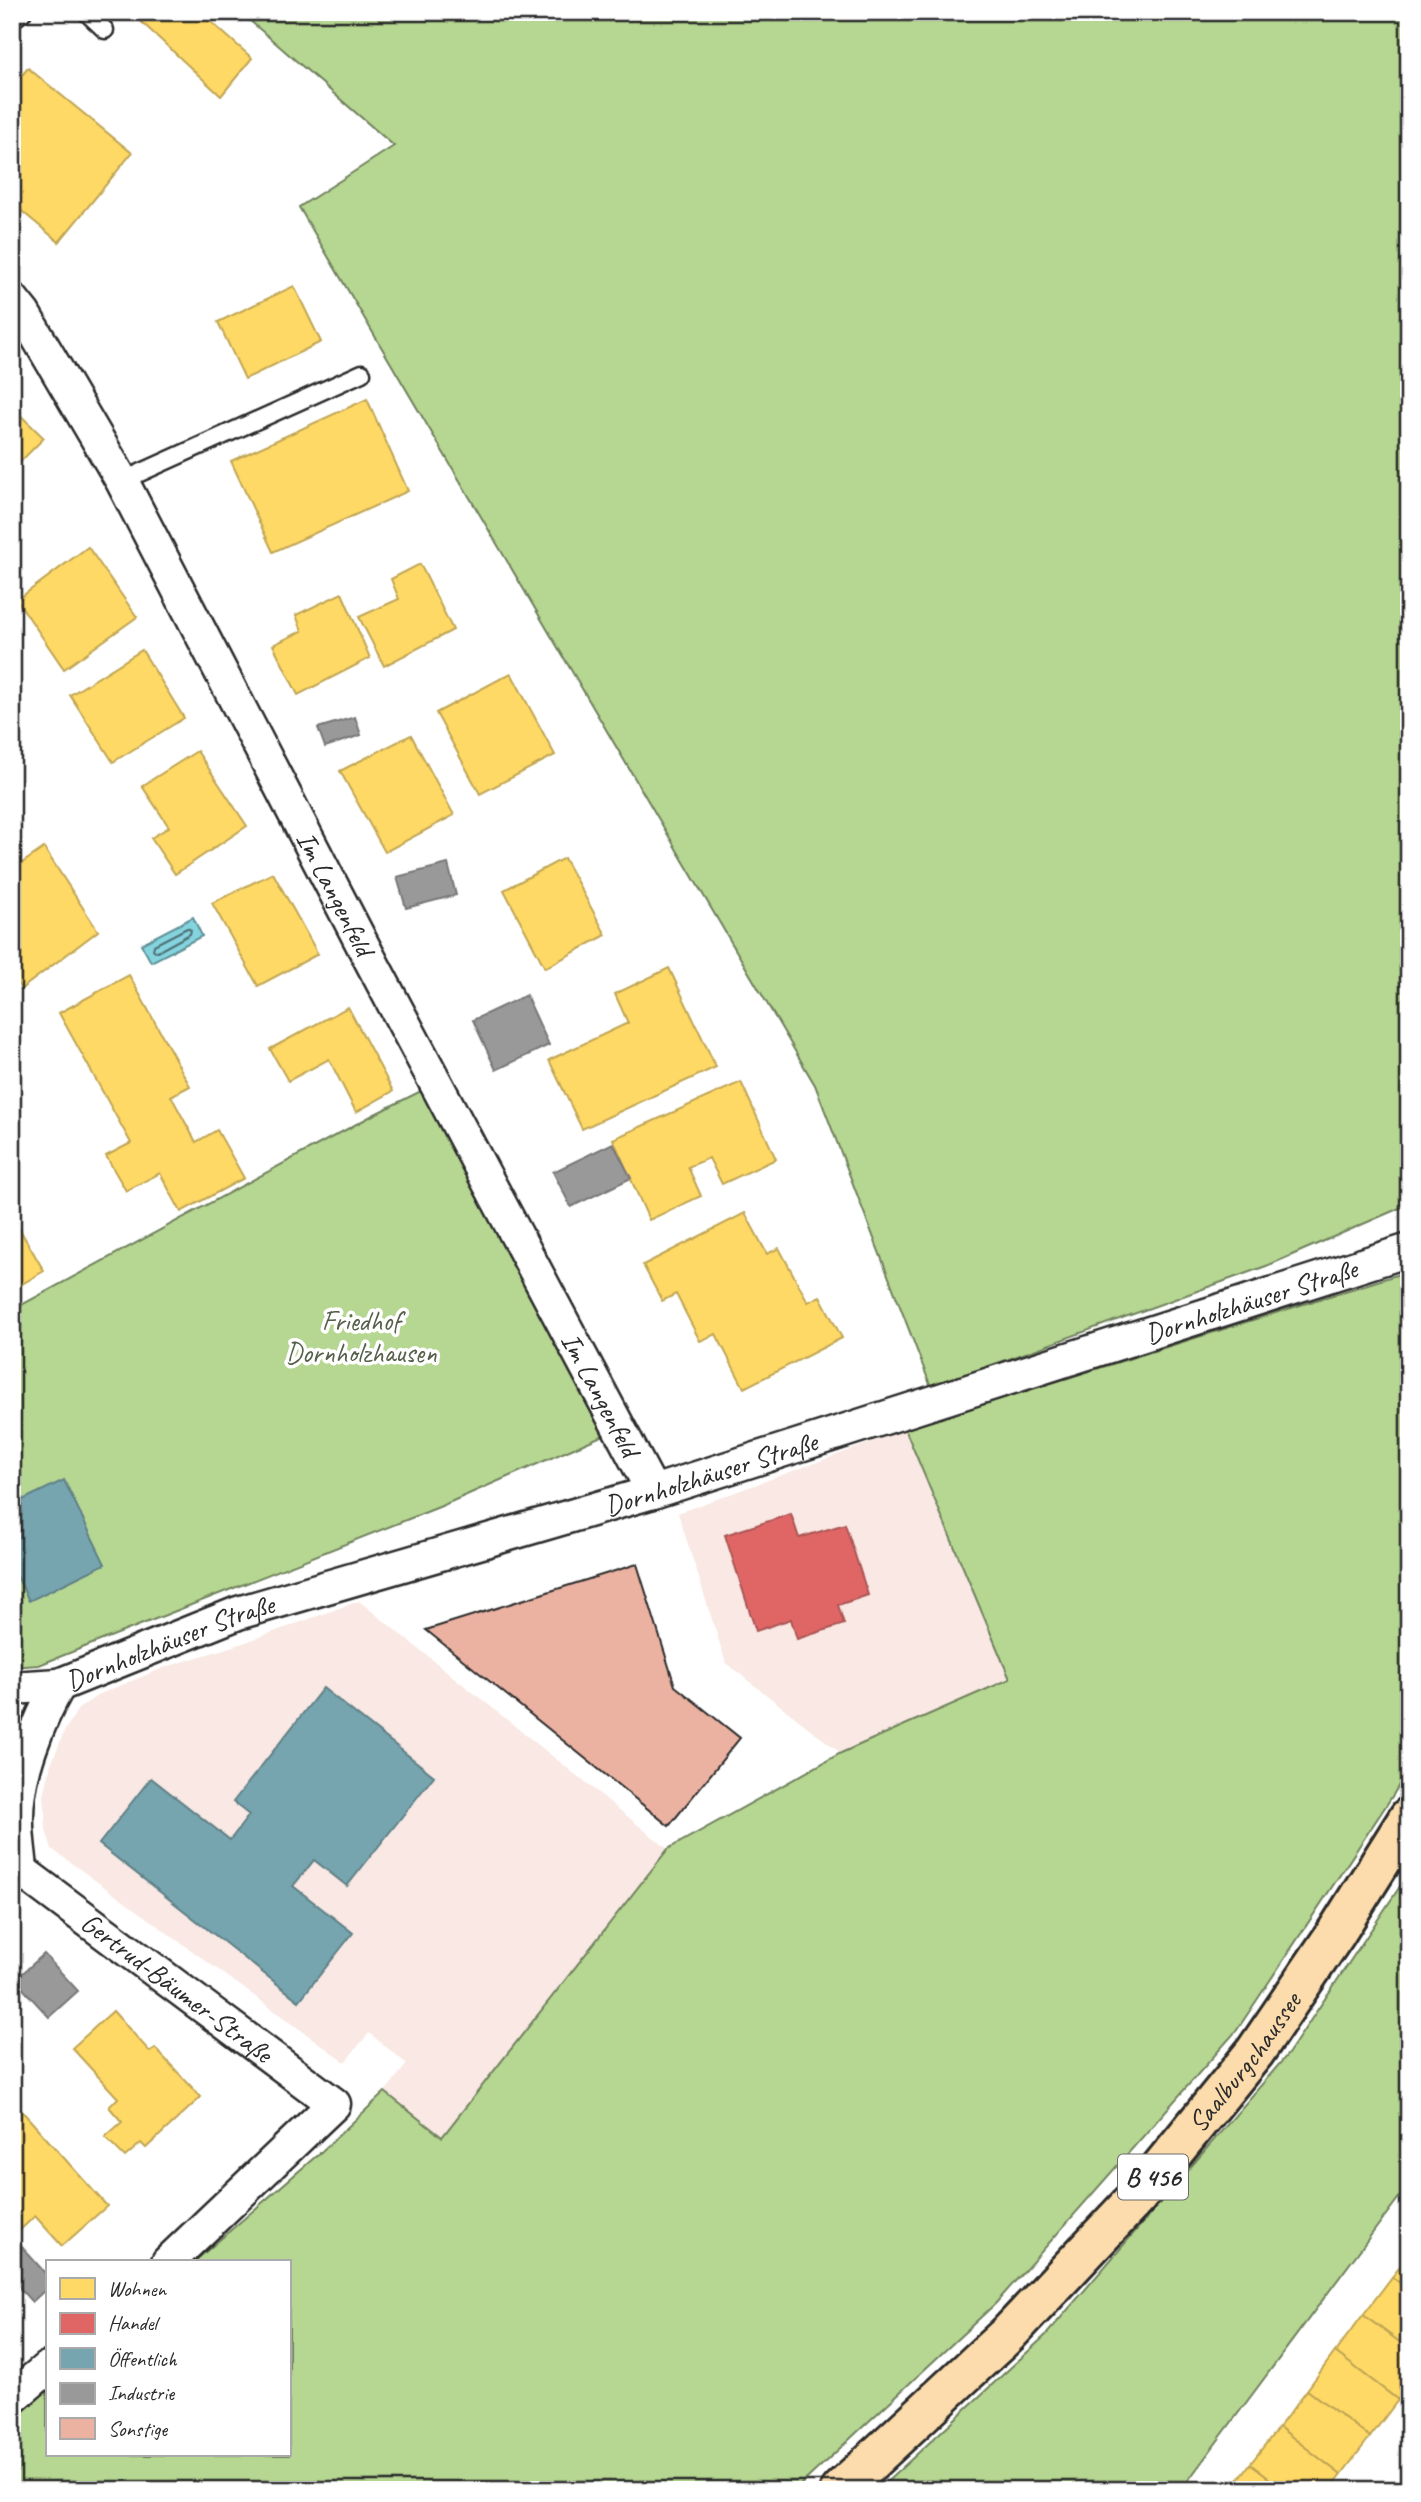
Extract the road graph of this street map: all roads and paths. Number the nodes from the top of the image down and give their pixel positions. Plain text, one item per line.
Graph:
1 (23, 12) edge
2 (86, 12) edge
3 (12, 20) edge
4 (105, 30) dead end
5 (12, 299) edge
6 (362, 373) dead end
7 (122, 481) junction
8 (1409, 1250) edge
9 (653, 1492) junction
10 (59, 1685) junction
11 (12, 1688) edge
12 (1409, 1817) edge
13 (17, 1867) edge
14 (170, 2260) edge
15 (46, 2369) edge
16 (12, 2398) edge
17 (840, 2490) edge

1 - 3 lane
2 - 4 lane
5 - 7 street, Im Langenfeld
6 - 7 lane
7 - 9 street, Im Langenfeld
8 - 9 street, Dornholzhäuser Straße
9 - 10 street, Dornholzhäuser Straße
10 - 11 street, Dornholzhäuser Straße
10 - 13 street, Gertrud-Bäumer-Straße
12 - 17 main road, Saalburgchaussee / B 456
13 - 14 street, Gertrud-Bäumer-Straße
15 - 16 street

